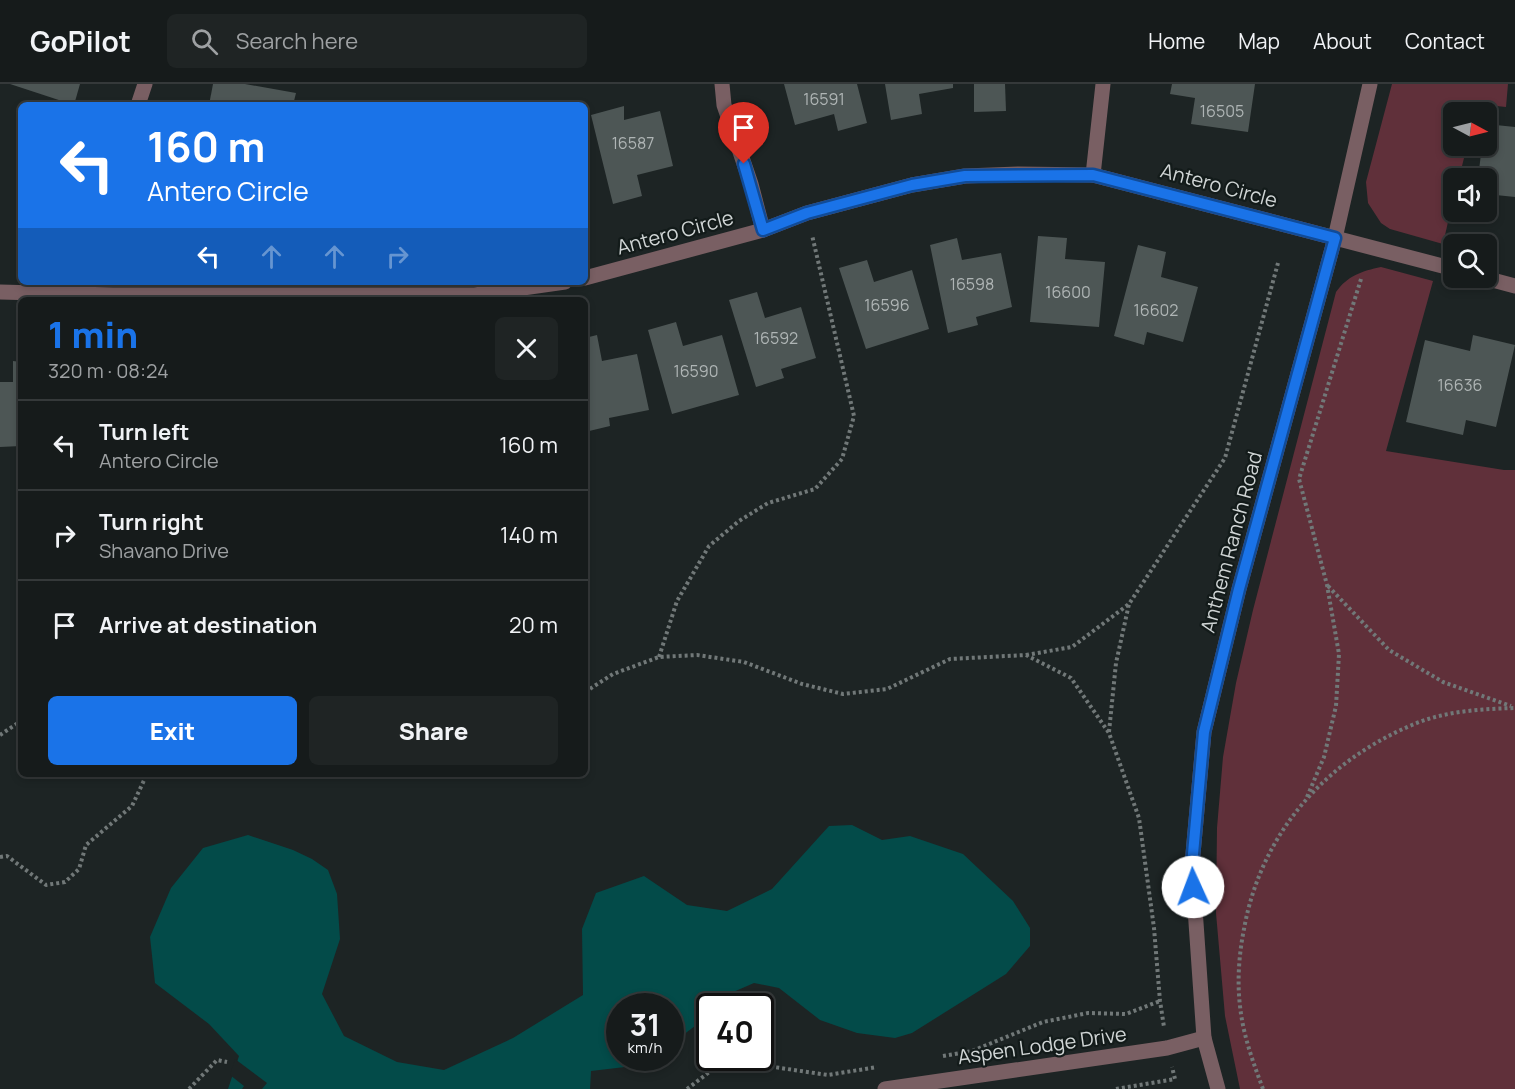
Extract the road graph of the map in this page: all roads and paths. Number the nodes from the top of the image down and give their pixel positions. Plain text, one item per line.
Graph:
1 (145, 84) edge
2 (722, 84) edge
3 (1103, 84) edge
4 (1370, 84) edge
5 (139, 102) edge
6 (1093, 175) junction
7 (807, 213) junction
8 (763, 230) junction
9 (1335, 238) junction
10 (1278, 262) dead end
11 (1443, 266) edge
12 (588, 277) edge
13 (1361, 279) dead end
14 (1497, 281) edge
15 (544, 285) edge
16 (1515, 286) edge
17 (131, 288) edge
18 (0, 292) edge
19 (1327, 585) junction
20 (1129, 604) junction
21 (1026, 655) junction
22 (659, 657) junction
23 (588, 690) edge
24 (1515, 708) edge
25 (18, 723) edge
26 (1109, 733) junction
27 (0, 735) edge
28 (146, 777) edge
29 (1306, 800) junction
30 (0, 857) edge
31 (1160, 1001) junction
32 (1204, 1038) junction
33 (1167, 1048) junction
34 (939, 1057) dead end
35 (227, 1062) dead end
36 (883, 1066) dead end
37 (189, 1089) edge
38 (687, 1089) edge
39 (885, 1089) edge
40 (1116, 1089) edge
41 (1218, 1089) edge
42 (1263, 1089) edge

1 - 5 street
2 - 8 street
3 - 6 street
4 - 9 street, Anthem Ranch Road
6 - 7 street, Antero Circle
6 - 9 street, Antero Circle
7 - 8 street, Antero Circle
7 - 22 path
8 - 12 street, Antero Circle
9 - 11 street, Antero Circle
9 - 32 street, Anthem Ranch Road
10 - 20 path
13 - 19 path
14 - 16 street
15 - 17 street
17 - 18 street
19 - 24 path
19 - 29 path
20 - 21 path
20 - 26 path
21 - 22 path
21 - 26 path
22 - 23 path
24 - 29 path
25 - 27 path
26 - 31 path
28 - 30 path
29 - 42 path
31 - 33 path
31 - 34 path
32 - 33 street, Aspen Lodge Drive
32 - 41 street, Anthem Ranch Road
33 - 39 street, Aspen Lodge Drive
33 - 40 path
35 - 37 path
36 - 38 path

